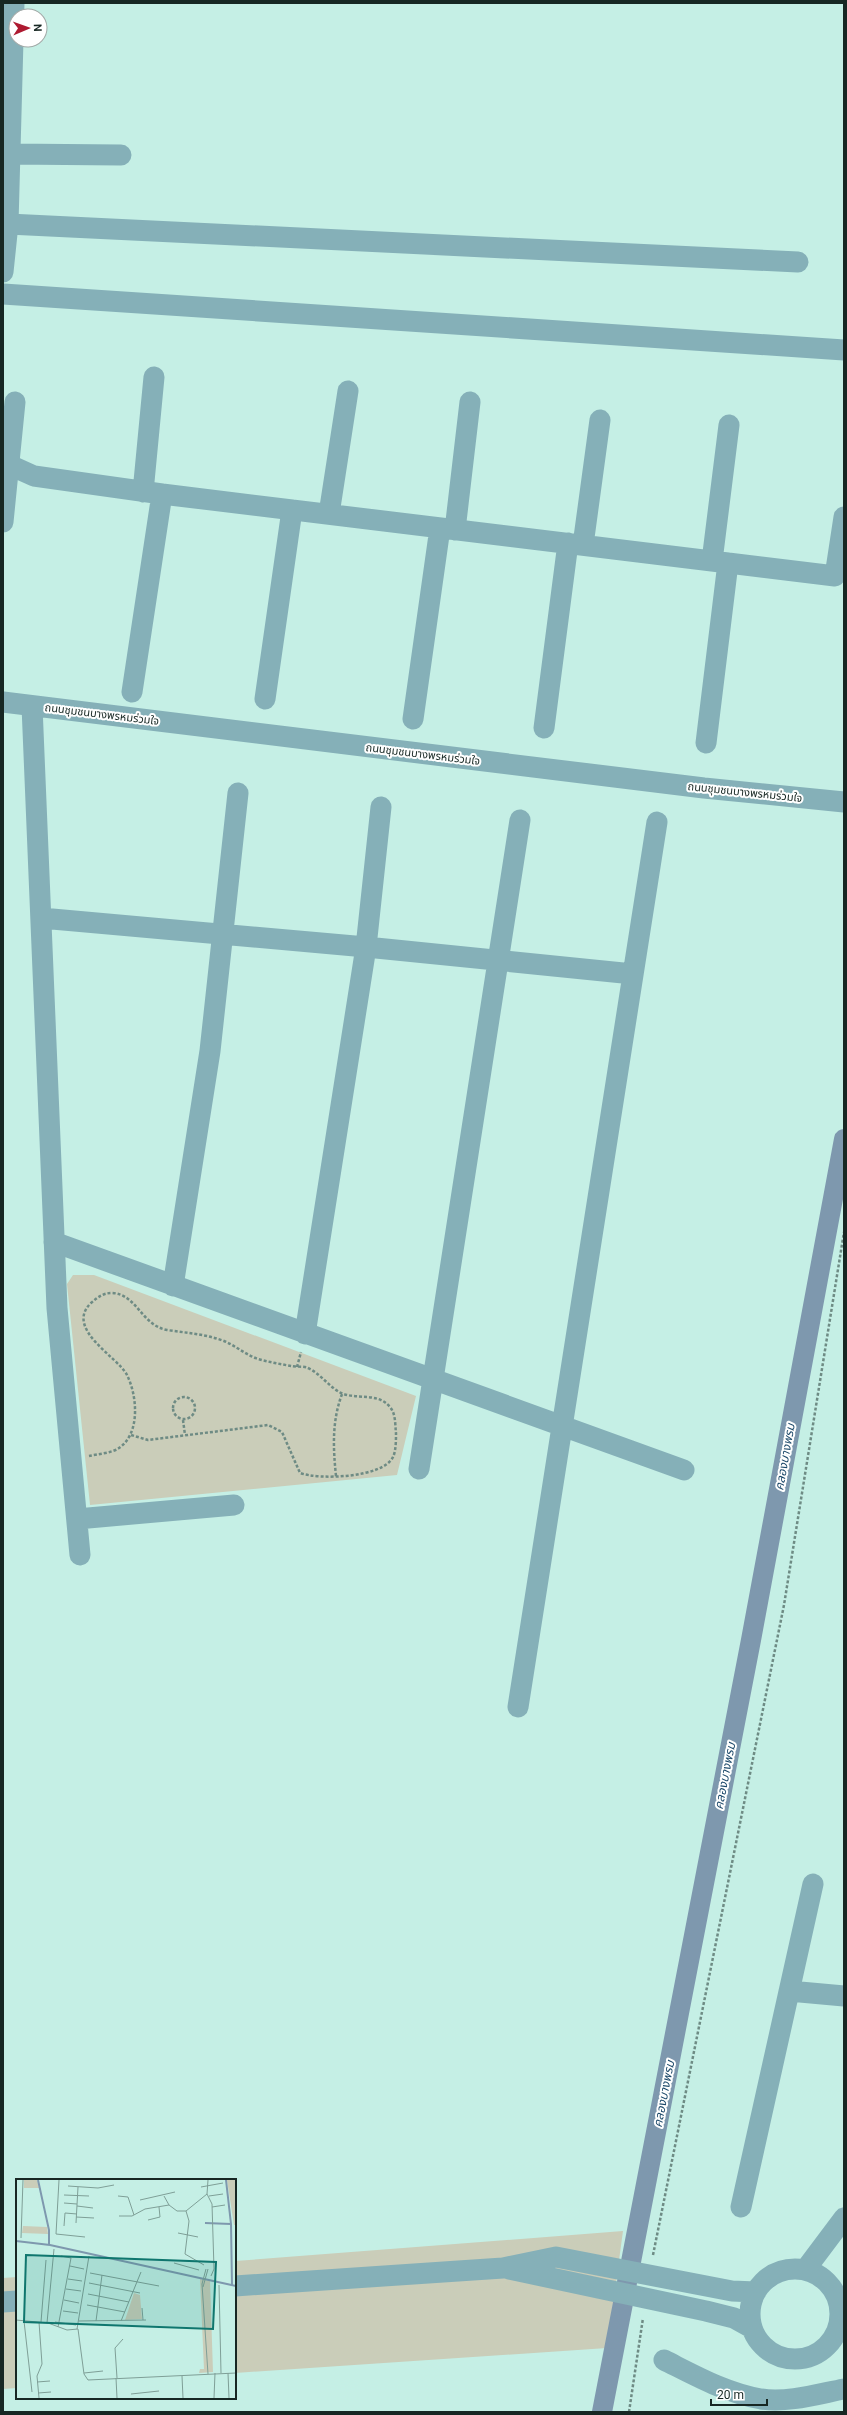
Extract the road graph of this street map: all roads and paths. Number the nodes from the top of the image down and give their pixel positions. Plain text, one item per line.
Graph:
1 (14, 3) edge
2 (3, 4) edge
3 (121, 155) dead end
4 (7, 176) edge
5 (8, 224) junction
6 (798, 262) dead end
7 (3, 272) edge
8 (3, 294) edge
9 (844, 350) edge
10 (154, 377) dead end
11 (348, 391) dead end
12 (15, 402) dead end
13 (470, 402) dead end
14 (600, 420) dead end
15 (729, 425) dead end
16 (6, 463) edge
17 (153, 493) junction
18 (292, 510) junction
19 (329, 514) junction
20 (844, 517) edge
21 (3, 522) edge
22 (448, 529) junction
23 (575, 544) junction
24 (720, 562) junction
25 (132, 692) dead end
26 (265, 699) dead end
27 (3, 702) edge
28 (32, 706) junction
29 (413, 719) dead end
30 (544, 728) dead end
31 (706, 743) dead end
32 (238, 793) dead end
33 (844, 802) edge
34 (382, 807) dead end
35 (520, 820) dead end
36 (657, 822) dead end
37 (41, 918) junction
38 (222, 934) junction
39 (366, 947) junction
40 (498, 960) junction
41 (633, 974) junction
42 (844, 1232) edge
43 (54, 1242) junction
44 (173, 1286) junction
45 (305, 1334) junction
46 (432, 1379) junction
47 (342, 1394) junction
48 (183, 1420) junction
49 (562, 1426) junction
50 (131, 1434) junction
51 (185, 1435) junction
52 (71, 1458) junction
53 (418, 1469) dead end
54 (684, 1470) dead end
55 (336, 1476) junction
56 (234, 1505) dead end
57 (77, 1519) junction
58 (80, 1555) dead end
59 (518, 1707) dead end
60 (813, 1884) dead end
61 (789, 1991) junction
62 (844, 1996) edge
63 (741, 2207) dead end
64 (844, 2218) edge
65 (652, 2262) dead end
66 (503, 2268) junction
67 (805, 2270) junction
68 (236, 2286) edge
69 (756, 2292) junction
70 (16, 2301) edge
71 (3, 2302) edge
72 (644, 2314) dead end
73 (752, 2328) junction
74 (664, 2360) dead end
75 (844, 2389) edge
76 (629, 2412) edge

1 - 2 street
1 - 4 street
3 - 4 street
4 - 5 street
5 - 6 street
5 - 7 street
8 - 9 street
10 - 17 street
11 - 19 street
12 - 16 street
13 - 22 street
14 - 23 street
15 - 24 street
16 - 17 street
16 - 21 street
17 - 18 street
17 - 25 street
18 - 19 street
18 - 26 street
19 - 22 street
20 - 24 street
22 - 23 street
22 - 29 street
23 - 24 street
23 - 30 street
24 - 31 street
27 - 28 street, ถนนชุมชนบางพรหมร่วมใจ
28 - 33 street, ถนนชุมชนบางพรหมร่วมใจ
28 - 37 street
32 - 38 street
34 - 39 street
35 - 40 street
36 - 41 street
37 - 38 street
37 - 43 street
38 - 39 street
38 - 44 street
39 - 40 street
39 - 45 street
40 - 41 street
40 - 46 street
41 - 49 street
42 - 65 path
43 - 44 street
43 - 52 street
44 - 45 street
45 - 46 street
46 - 49 street
46 - 53 street
47 - 50 path
47 - 55 path
47 - 55 path
48 - 48 path
48 - 51 path
49 - 54 street
49 - 59 street
50 - 51 path
50 - 52 path
51 - 55 path
52 - 57 street
56 - 57 street
57 - 58 street
60 - 61 street
61 - 62 street
61 - 63 street
64 - 67 street
66 - 68 street
66 - 69 street
66 - 73 street
67 - 69 street
67 - 73 street
69 - 73 street
70 - 71 street
72 - 76 path
74 - 75 street

